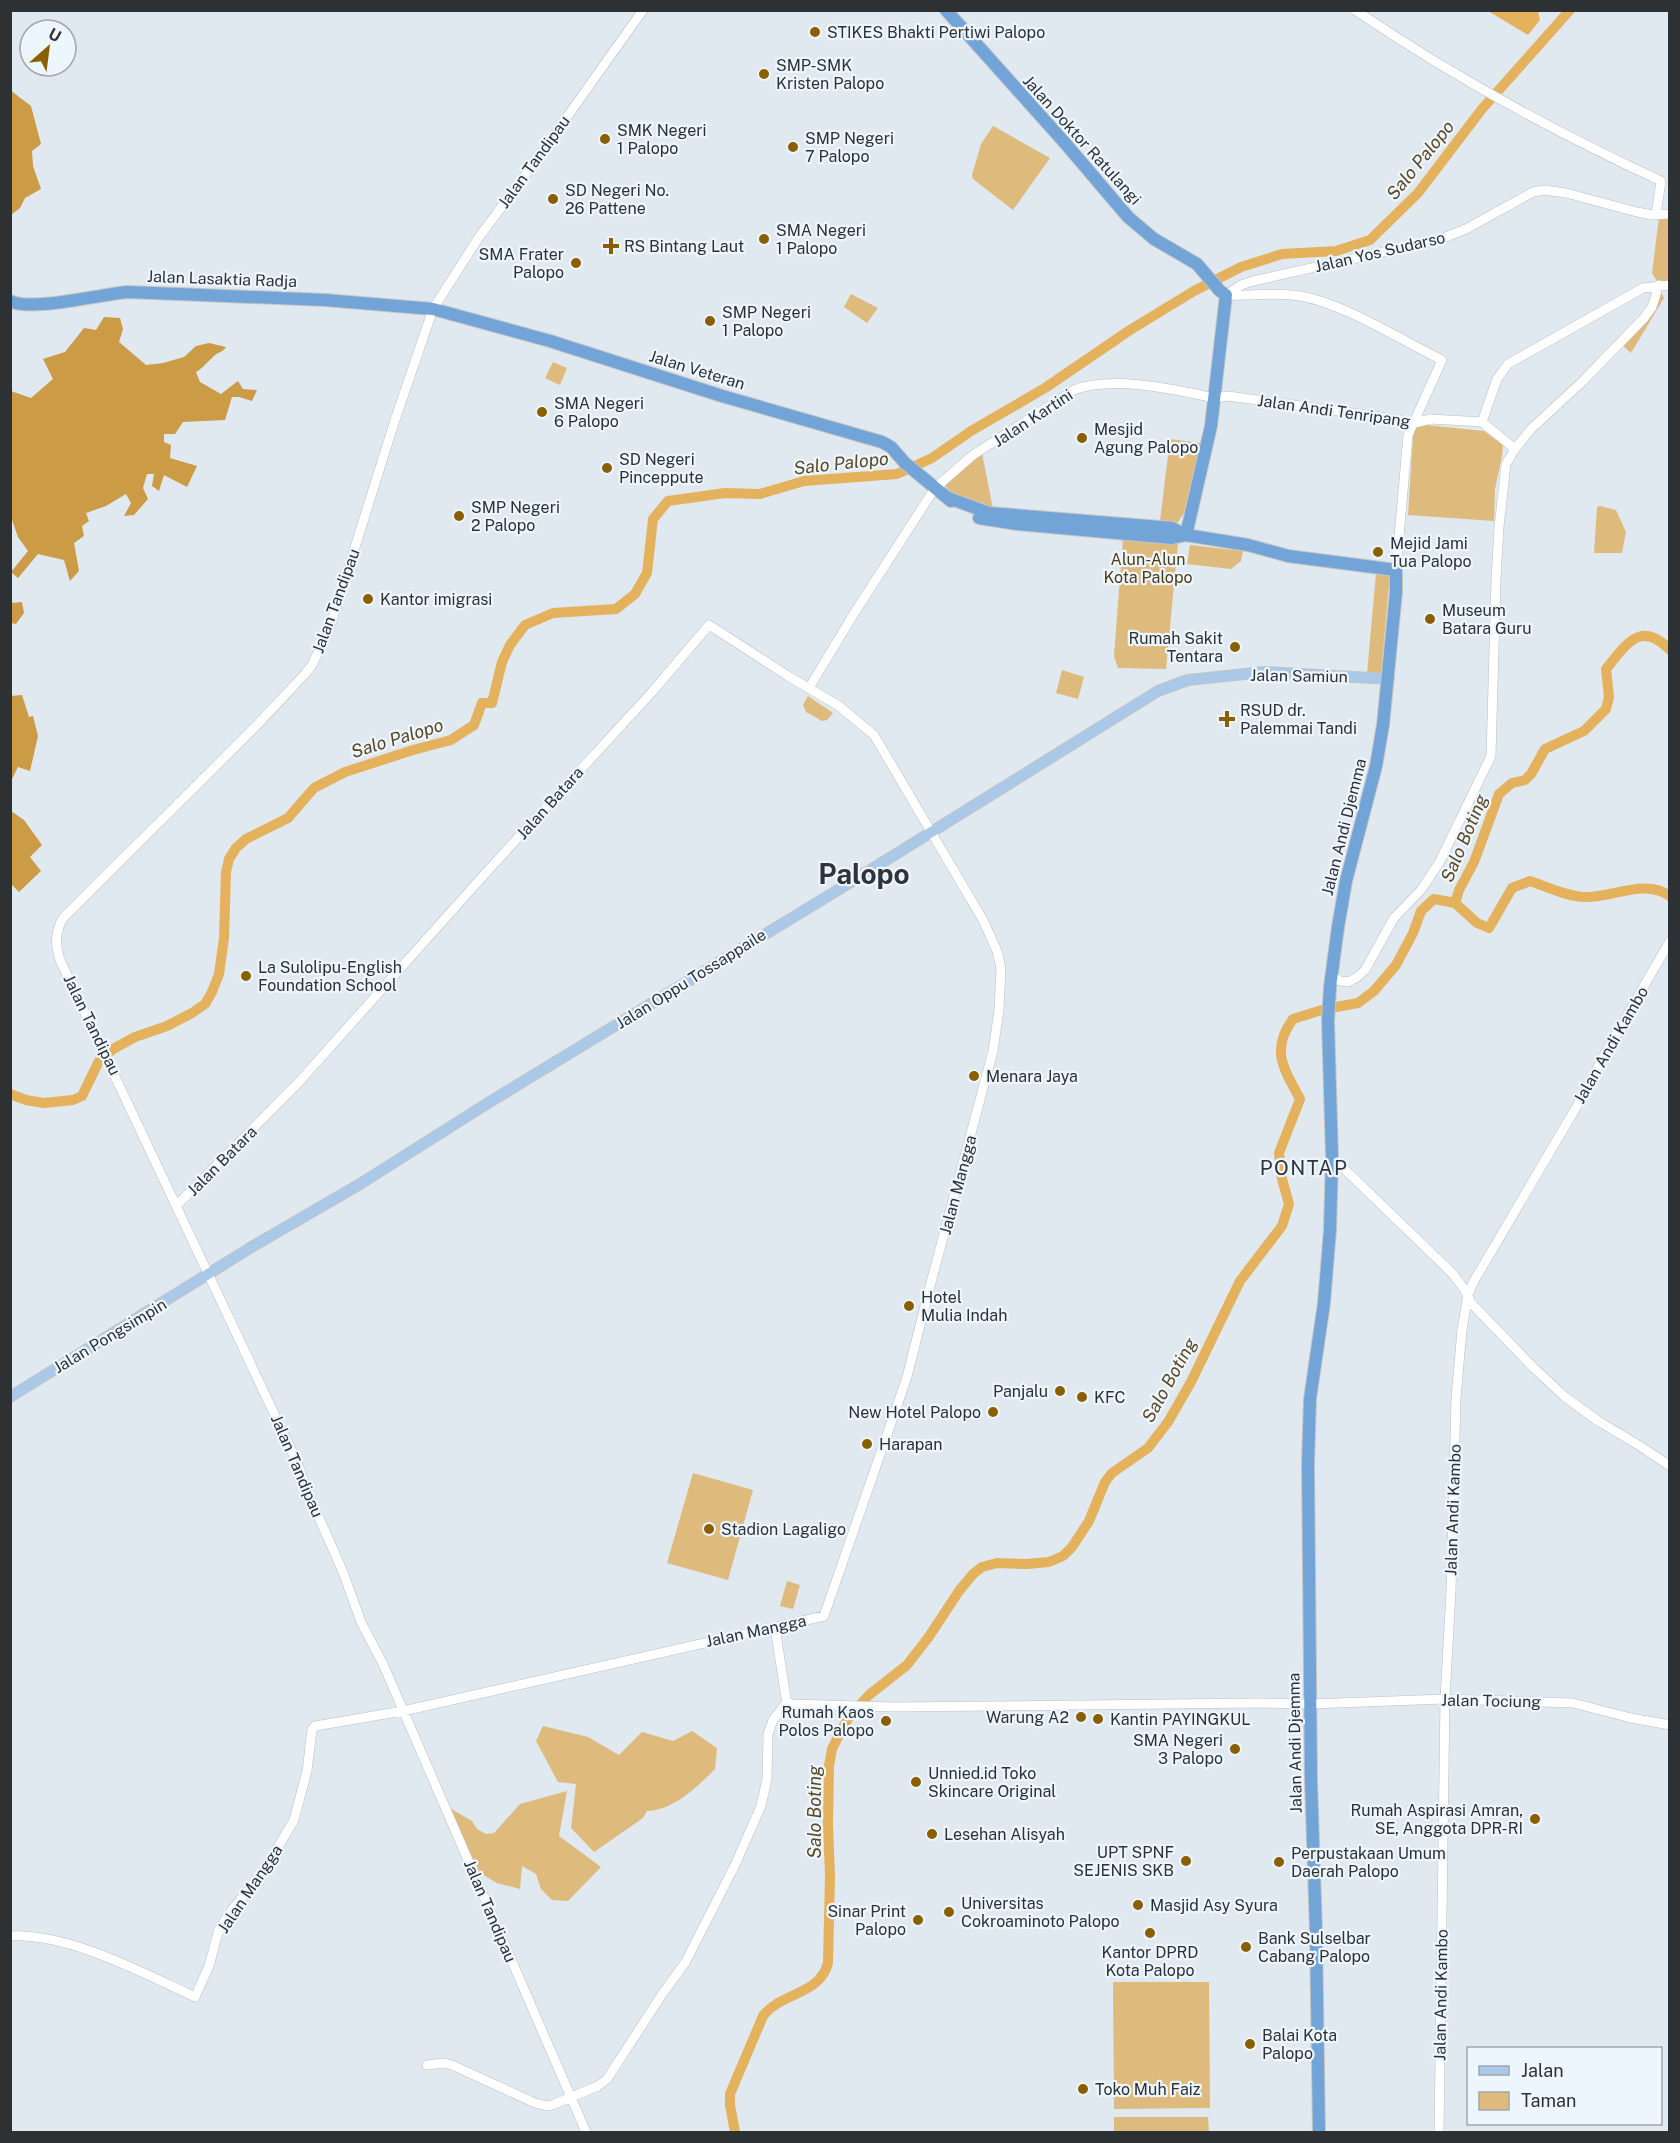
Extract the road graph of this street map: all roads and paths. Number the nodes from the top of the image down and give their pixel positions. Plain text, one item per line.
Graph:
1 (643, 10) edge
2 (946, 10) edge
3 (1355, 10) edge
4 (1670, 214) edge
5 (1656, 215) junction
6 (1659, 285) junction
7 (1670, 285) edge
8 (1223, 293) junction
9 (10, 301) edge
10 (433, 309) junction
11 (1215, 398) junction
12 (1482, 422) junction
13 (1414, 423) junction
14 (1515, 449) junction
15 (935, 489) junction
16 (1186, 535) junction
17 (1396, 570) junction
18 (1389, 679) junction
19 (1174, 684) joint
20 (809, 688) junction
21 (932, 832) junction
22 (1670, 941) edge
23 (1329, 989) junction
24 (1332, 1156) junction
25 (176, 1206) junction
26 (209, 1275) junction
27 (1468, 1294) junction
28 (10, 1397) edge
29 (1670, 1466) edge
30 (775, 1627) junction
31 (1445, 1699) junction
32 (787, 1702) junction
33 (1313, 1704) junction
34 (403, 1711) junction
35 (1670, 1725) edge
36 (10, 1936) edge
37 (427, 2065) dead end
38 (571, 2097) junction
39 (586, 2133) edge
40 (1319, 2133) edge
41 (1324, 2133) edge
42 (1439, 2133) edge

1 - 10 street, Jalan Tandipau
2 - 8 highway, Jalan Doktor Ratulangi
3 - 5 street
4 - 5 street, Jalan Yos Sudarso
5 - 8 street, Jalan Yos Sudarso
6 - 7 street
6 - 12 street
6 - 14 street
8 - 11 highway
8 - 13 street, Jalan Andi Djemma
9 - 10 highway, Jalan Lasaktia Radja
10 - 15 highway, Jalan Veteran
10 - 25 street, Jalan Tandipau
11 - 13 street, Jalan Andi Tenripang
11 - 15 street, Jalan Kartini
11 - 16 highway
12 - 13 street, Jalan Andi Tenripang
12 - 14 street
13 - 17 street, Jalan Andi Djemma
14 - 23 street
15 - 16 highway, Jalan Veteran
15 - 20 street, Jalan Kartini
16 - 17 highway, Jalan Veteran
17 - 18 highway, Jalan Andi Djemma
18 - 19 main road, Jalan Samiun
18 - 23 highway, Jalan Andi Djemma
19 - 21 main road, Jalan Oppu Tossappaile
20 - 21 street, Jalan Batara
20 - 25 street, Jalan Batara
21 - 26 main road, Jalan Oppu Tossappaile
21 - 30 street, Jalan Mangga
22 - 27 street, Jalan Andi Kambo
23 - 24 highway, Jalan Andi Djemma
24 - 27 street
24 - 33 highway, Jalan Andi Djemma
25 - 26 street, Jalan Tandipau
26 - 28 main road, Jalan Pongsimpin
26 - 34 street, Jalan Tandipau
27 - 29 street
27 - 31 street, Jalan Andi Kambo
30 - 32 street
30 - 34 street, Jalan Mangga
31 - 33 street, Jalan Tociung
31 - 35 street, Jalan Tociung
31 - 42 street, Jalan Andi Kambo
32 - 33 street, Jalan Tociung
32 - 38 street
33 - 40 highway, Jalan Andi Djemma
33 - 41 highway, Jalan Andi Djemma
34 - 36 street, Jalan Mangga
34 - 38 street, Jalan Tandipau
37 - 38 street
38 - 39 street, Jalan Tandipau

